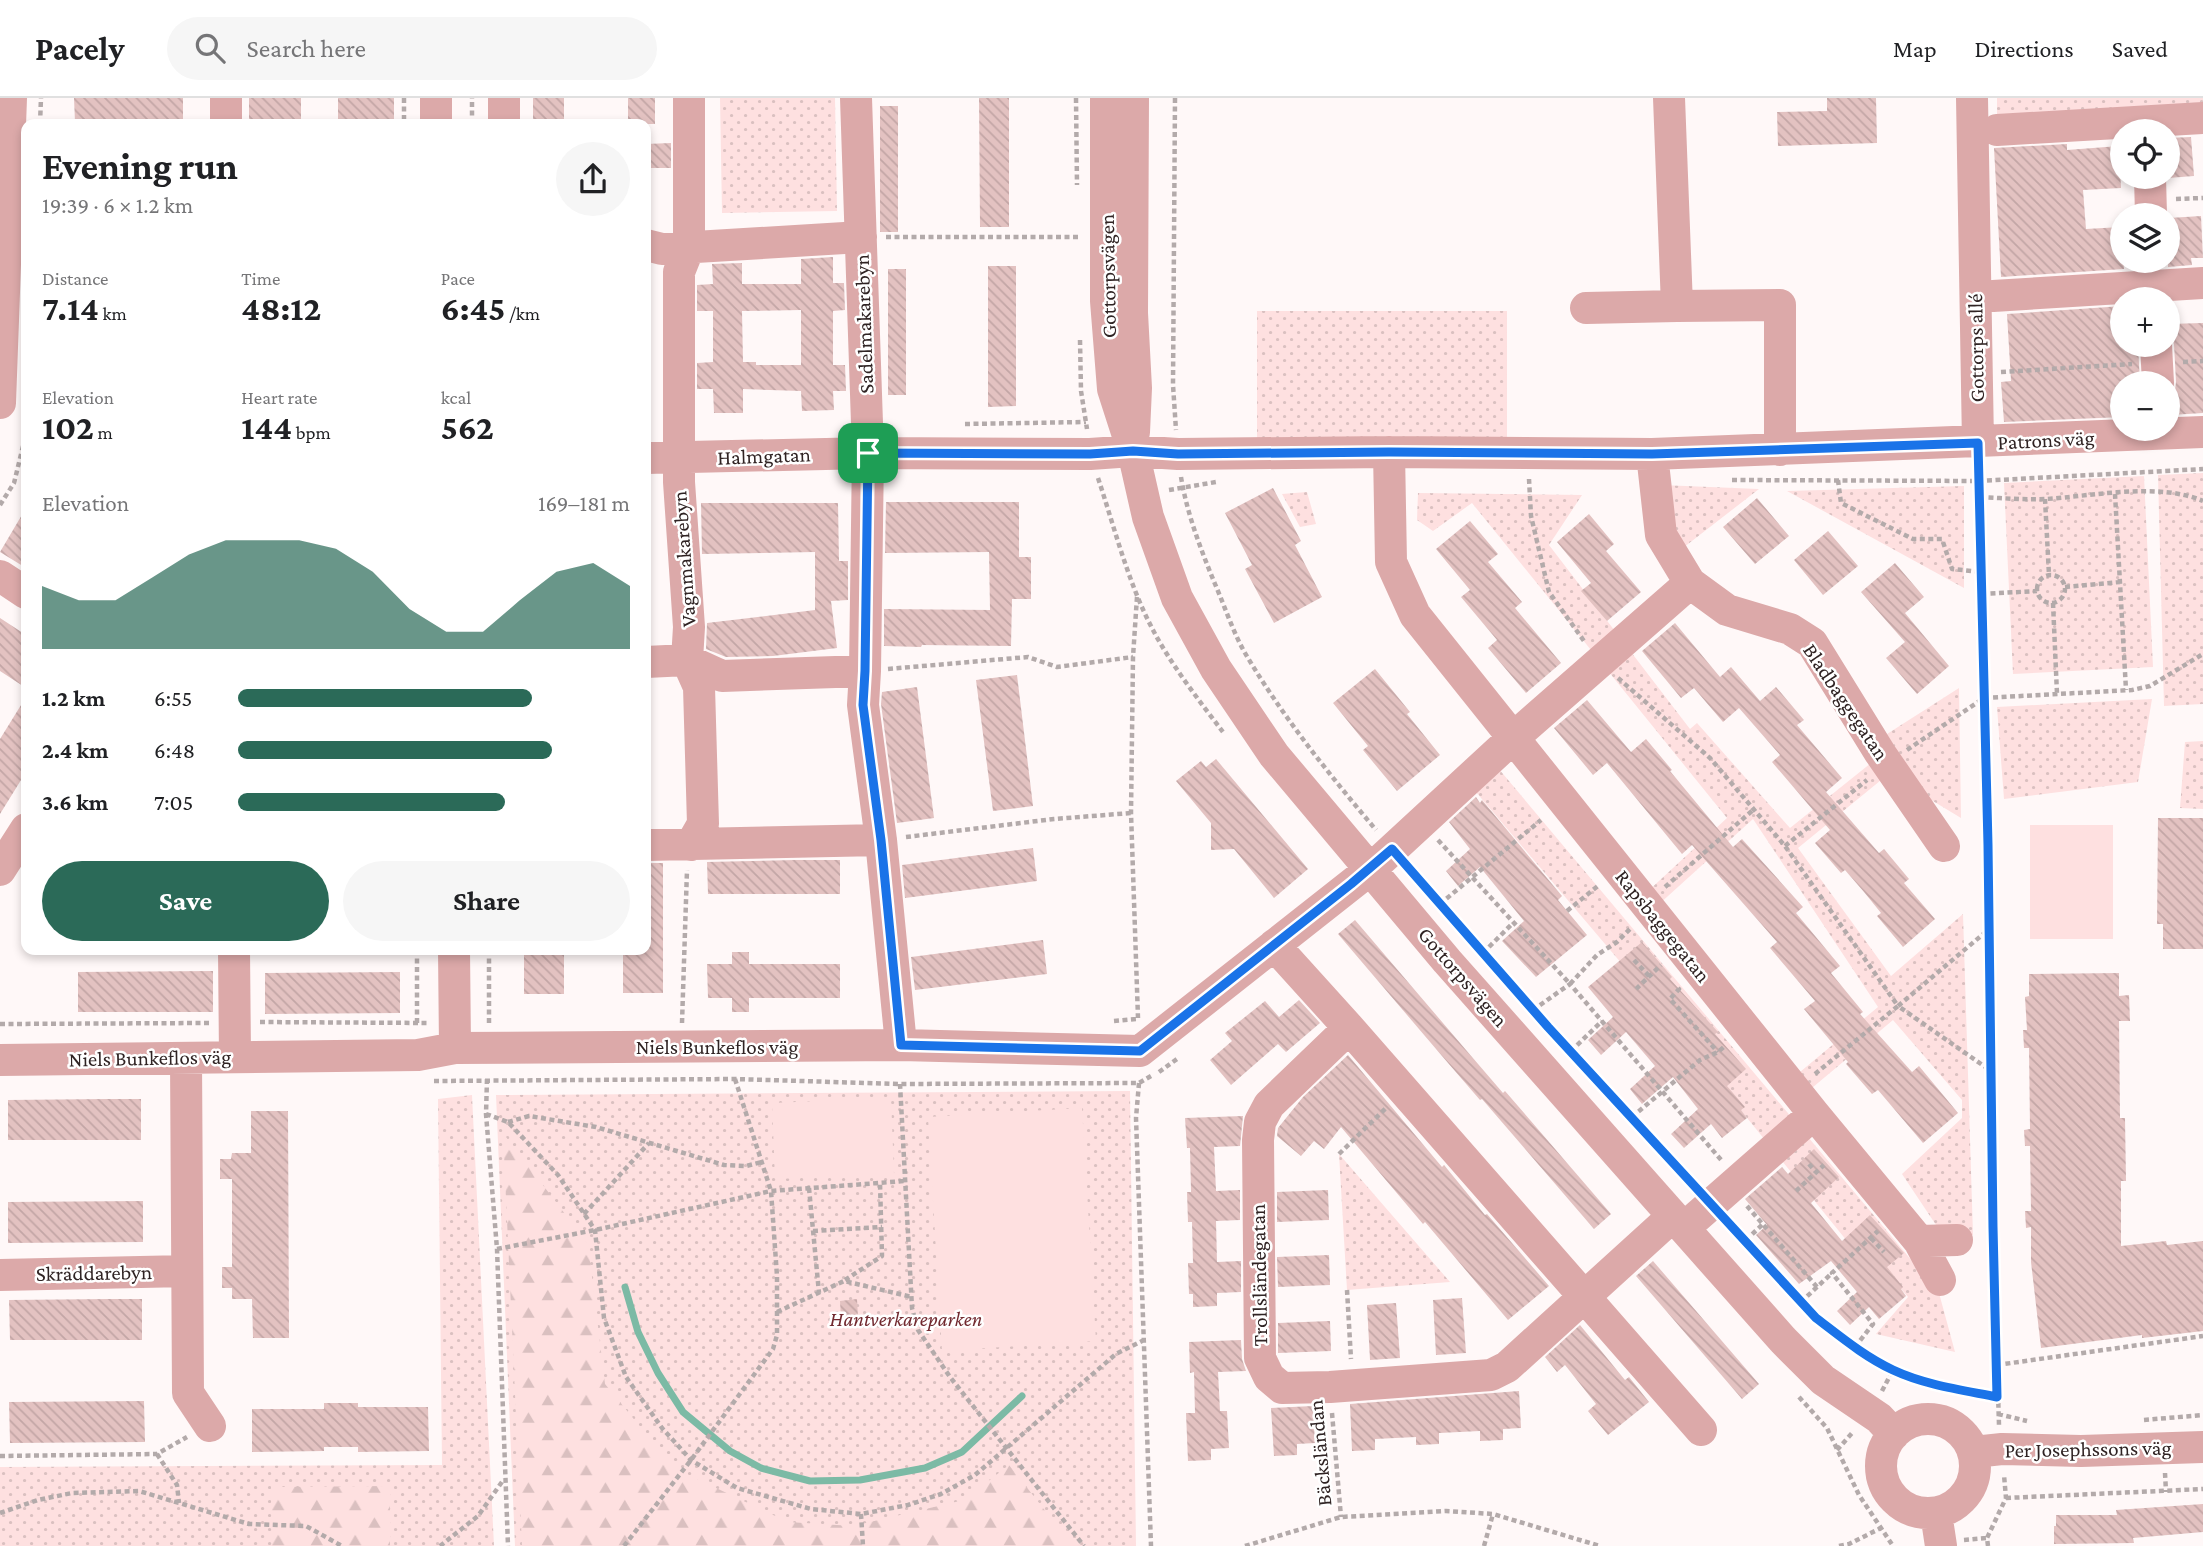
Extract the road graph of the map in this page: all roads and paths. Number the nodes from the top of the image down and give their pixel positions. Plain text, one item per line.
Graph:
1 (11, 98) edge
2 (41, 98) edge
3 (226, 98) edge
4 (404, 98) edge
5 (436, 98) edge
6 (472, 98) edge
7 (504, 98) edge
8 (689, 98) edge
9 (856, 98) edge
10 (1106, 98) edge
11 (1133, 98) edge
12 (1175, 98) edge
13 (1669, 98) edge
14 (1972, 98) edge
15 (2147, 117) edge
16 (2203, 118) edge
17 (40, 119) edge
18 (226, 119) edge
19 (404, 119) edge
20 (436, 119) edge
21 (472, 119) edge
22 (504, 119) edge
23 (1997, 131) dead end
24 (861, 237) junction
25 (1084, 237) dead end
26 (651, 246) edge
27 (689, 247) junction
28 (2155, 282) edge
29 (2203, 283) edge
30 (1993, 296) dead end
31 (1677, 306) junction
32 (1586, 308) dead end
33 (14, 348) edge
34 (2157, 364) edge
35 (1976, 373) junction
36 (1081, 391) dead end
37 (0, 403) edge
38 (2180, 432) edge
39 (2203, 432) edge
40 (2110, 435) edge
41 (1978, 443) junction
42 (1780, 450) junction
43 (1133, 451) junction
44 (1389, 452) junction
45 (868, 453) junction
46 (21, 454) edge
47 (1090, 454) junction
48 (1178, 454) junction
49 (1652, 454) junction
50 (651, 458) edge
51 (679, 458) junction
52 (1529, 479) dead end
53 (1838, 481) dead end
54 (2115, 494) junction
55 (1980, 497) junction
56 (2045, 499) junction
57 (2203, 501) edge
58 (0, 505) edge
59 (1981, 572) junction
60 (2049, 575) junction
61 (0, 576) edge
62 (2120, 582) junction
63 (1690, 583) junction
64 (2065, 587) junction
65 (21, 590) edge
66 (2037, 592) junction
67 (1982, 594) junction
68 (1137, 596) dead end
69 (2053, 603) junction
70 (2203, 654) edge
71 (1133, 657) dead end
72 (687, 660) junction
73 (651, 662) edge
74 (1600, 662) junction
75 (865, 671) junction
76 (2126, 690) junction
77 (2057, 694) junction
78 (1984, 698) junction
79 (1513, 738) junction
80 (1888, 764) junction
81 (1753, 809) junction
82 (1131, 813) dead end
83 (1541, 820) dead end
84 (1422, 822) junction
85 (881, 840) junction
86 (651, 845) edge
87 (691, 845) junction
88 (1785, 846) junction
89 (1944, 846) dead end
90 (1381, 859) junction
91 (1619, 870) junction
92 (1471, 878) junction
93 (1440, 904) junction
94 (1567, 911) dead end
95 (1638, 916) junction
96 (1514, 923) junction
97 (1989, 929) junction
98 (1274, 945) junction
99 (1483, 953) junction
100 (234, 955) edge
101 (417, 955) edge
102 (454, 955) edge
103 (489, 955) edge
104 (1669, 956) junction
105 (1634, 960) dead end
106 (1666, 975) dead end
107 (1649, 976) junction
108 (1673, 982) dead end
109 (1570, 984) junction
110 (1636, 989) dead end
111 (1898, 1006) junction
112 (1533, 1010) junction
113 (1150, 1014) dead end
114 (1102, 1021) dead end
115 (1602, 1021) junction
116 (234, 1022) junction
117 (417, 1023) junction
118 (0, 1024) edge
119 (1349, 1028) junction
120 (455, 1036) junction
121 (489, 1036) junction
122 (1728, 1043) dead end
123 (901, 1045) junction
124 (685, 1047) junction
125 (1571, 1052) junction
126 (1718, 1052) junction
127 (418, 1055) junction
128 (186, 1058) junction
129 (235, 1058) junction
130 (0, 1060) edge
131 (1991, 1071) junction
132 (735, 1079) dead end
133 (901, 1084) dead end
134 (1403, 1091) junction
135 (1663, 1091) junction
136 (1805, 1102) junction
137 (486, 1114) junction
138 (1632, 1117) junction
139 (508, 1122) junction
140 (649, 1143) junction
141 (1840, 1146) junction
142 (1339, 1154) dead end
143 (762, 1162) junction
144 (1809, 1164) dead end
145 (1816, 1172) junction
146 (905, 1181) junction
147 (880, 1183) junction
148 (809, 1188) junction
149 (1727, 1190) junction
150 (771, 1191) junction
151 (1796, 1191) dead end
152 (584, 1214) junction
153 (1897, 1214) junction
154 (1678, 1222) junction
155 (1763, 1224) junction
156 (882, 1227) junction
157 (595, 1230) junction
158 (813, 1231) junction
159 (1871, 1238) junction
160 (1746, 1240) junction
161 (1957, 1240) dead end
162 (1919, 1241) junction
163 (497, 1249) junction
164 (1884, 1252) dead end
165 (187, 1271) junction
166 (1832, 1273) junction
167 (0, 1275) edge
168 (1940, 1280) dead end
169 (844, 1281) junction
170 (1817, 1287) junction
171 (1347, 1290) dead end
172 (819, 1293) junction
173 (912, 1297) junction
174 (1582, 1297) junction
175 (1801, 1302) junction
176 (777, 1312) junction
177 (2203, 1336) edge
178 (1144, 1340) dead end
179 (1855, 1347) junction
180 (1997, 1365) junction
181 (1341, 1386) junction
182 (1790, 1387) dead end
183 (1998, 1414) dead end
184 (2203, 1415) edge
185 (2140, 1420) dead end
186 (2036, 1423) dead end
187 (210, 1426) joint
188 (1701, 1430) dead end
189 (1894, 1434) junction
190 (2203, 1447) edge
191 (1008, 1448) junction
192 (1973, 1452) junction
193 (157, 1454) junction
194 (0, 1455) edge
195 (691, 1460) junction
196 (2165, 1473) dead end
197 (506, 1477) junction
198 (2203, 1489) edge
199 (2166, 1492) junction
200 (179, 1503) junction
201 (0, 1513) edge
202 (1936, 1513) junction
203 (861, 1514) junction
204 (1493, 1514) junction
205 (1341, 1517) junction
206 (1881, 1528) junction
207 (342, 1546) edge
208 (440, 1546) edge
209 (508, 1546) edge
210 (624, 1546) edge
211 (863, 1546) edge
212 (1084, 1546) edge
213 (1245, 1546) edge
214 (1484, 1546) edge
215 (1600, 1546) edge
216 (1839, 1546) edge
217 (1893, 1546) edge
218 (1941, 1546) edge
219 (1988, 1546) edge

1 - 33 street
2 - 17 path
3 - 18 street
4 - 19 path
5 - 20 street
6 - 21 path
7 - 22 street
8 - 27 street
9 - 24 street, Sadelmakarebyn
10 - 43 street, Gottorpsvägen
11 - 43 street, Gottorpsvägen
12 - 48 path
13 - 31 street
14 - 35 street, Gottorps allé
15 - 16 street
15 - 23 street
24 - 25 path
24 - 27 street, Sadelmakarebyn
24 - 45 street, Sadelmakarebyn
26 - 27 street, Sadelmakarebyn
27 - 51 street
28 - 29 street
28 - 30 street
31 - 32 street
31 - 42 street
33 - 37 street
34 - 35 path
35 - 41 street, Gottorps allé
36 - 47 path
38 - 39 street, Patrons väg
40 - 41 street, Patrons väg
41 - 42 street, Patrons väg
41 - 55 path
42 - 49 street, Patrons väg
43 - 47 street, Halmgatan
43 - 48 street, Patrons väg
43 - 90 street, Gottorpsvägen
44 - 48 street, Patrons väg
44 - 49 street, Patrons väg
44 - 79 street, Rapsbaggegatan
45 - 47 street, Halmgatan
45 - 51 street, Halmgatan
45 - 75 street
46 - 58 path
47 - 68 path
48 - 90 path
49 - 63 street, Bladbaggegatan
50 - 51 street, Halmgatan
51 - 72 street, Vagnmakarebyn
52 - 74 path
53 - 59 path
54 - 56 path
54 - 57 path
54 - 62 path
55 - 56 path
55 - 59 path
56 - 60 path
59 - 67 path
60 - 64 path
60 - 66 path
61 - 65 street
62 - 64 path
62 - 76 path
63 - 74 street
63 - 80 street, Bladbaggegatan
64 - 69 path
66 - 67 path
66 - 69 path
67 - 78 path
69 - 77 path
70 - 76 path
71 - 75 path
72 - 73 street
72 - 75 street
72 - 87 street, Vagnmakarebyn
74 - 79 street
74 - 81 path
75 - 85 street
76 - 77 path
77 - 78 path
78 - 80 path
78 - 97 path
79 - 84 street
79 - 91 street, Rapsbaggegatan
80 - 88 path
80 - 89 street, Bladbaggegatan
81 - 88 path
81 - 95 path
82 - 85 path
83 - 92 path
84 - 90 street
84 - 92 path
85 - 87 street
85 - 123 street
86 - 87 street
87 - 124 path
88 - 111 path
90 - 93 path
90 - 98 street, Niels Bunkeflos väg
90 - 154 street, Gottorpsvägen
91 - 94 path
91 - 95 street, Rapsbaggegatan
92 - 93 path
92 - 96 path
93 - 99 path
95 - 104 street, Rapsbaggegatan
95 - 109 path
96 - 99 path
96 - 109 path
97 - 111 path
97 - 131 path
98 - 119 street
98 - 123 street, Niels Bunkeflos väg
99 - 112 path
100 - 116 street
101 - 117 path
102 - 120 street
103 - 121 path
104 - 106 path
104 - 107 path
104 - 136 street, Rapsbaggegatan
105 - 107 path
107 - 110 path
108 - 126 path
109 - 112 path
109 - 115 path
111 - 131 path
111 - 136 path
112 - 125 path
113 - 114 path
115 - 125 path
115 - 135 path
116 - 117 path
116 - 118 path
116 - 129 street
117 - 120 path
117 - 127 path
119 - 134 street
119 - 181 street, Trollsländegatan
120 - 121 street, Niels Bunkeflos väg
120 - 121 path
120 - 127 street, Niels Bunkeflos väg
121 - 124 street, Niels Bunkeflos väg
121 - 137 path
122 - 126 path
123 - 124 street, Niels Bunkeflos väg
125 - 138 path
126 - 135 path
127 - 129 street, Niels Bunkeflos väg
128 - 129 street, Niels Bunkeflos väg
128 - 130 street, Niels Bunkeflos väg
128 - 165 street
131 - 180 path
132 - 143 path
133 - 146 path
134 - 142 path
134 - 174 street
135 - 138 path
135 - 149 path
136 - 141 street, Rapsbaggegatan
136 - 149 street
137 - 139 path
137 - 163 path
138 - 149 path
139 - 140 path
139 - 152 path
140 - 143 path
140 - 152 path
141 - 145 path
141 - 153 street, Rapsbaggegatan
143 - 150 path
144 - 145 path
145 - 151 path
146 - 147 path
146 - 173 path
147 - 148 path
147 - 156 path
148 - 150 path
148 - 158 path
149 - 154 street
149 - 155 path
149 - 160 path
150 - 157 path
150 - 176 path
152 - 157 path
153 - 159 path
153 - 162 street, Rapsbaggegatan
154 - 174 street, Trollsländegatan
154 - 189 street, Gottorpsvägen
155 - 160 path
155 - 170 path
156 - 158 path
156 - 169 path
157 - 163 path
157 - 195 path
158 - 172 path
159 - 164 path
159 - 166 path
160 - 175 path
161 - 162 street
162 - 168 street, Rapsbaggegatan
163 - 197 path
165 - 167 street, Skräddarebyn
165 - 187 street
166 - 170 path
166 - 179 path
169 - 172 path
169 - 173 path
170 - 175 path
171 - 181 path, Bäcksländan
172 - 176 path
173 - 191 path
174 - 181 street, Trollsländegatan
174 - 188 street
175 - 179 path
176 - 195 path
177 - 180 path
178 - 191 path
179 - 180 path
181 - 205 path, Bäcksländan
182 - 206 path
183 - 186 path
184 - 185 path
187 - 193 path
189 - 192 street
189 - 202 street
190 - 192 street, Per Josephssons väg
191 - 203 path
191 - 212 path
192 - 202 street
193 - 194 path
193 - 200 path
195 - 203 path
195 - 210 path
196 - 199 path
197 - 208 path
197 - 209 path
198 - 199 path
199 - 219 path
200 - 201 path
200 - 207 path
202 - 218 street
203 - 211 path
204 - 205 path
204 - 214 path
204 - 215 path
205 - 213 path
206 - 216 path
206 - 217 path

